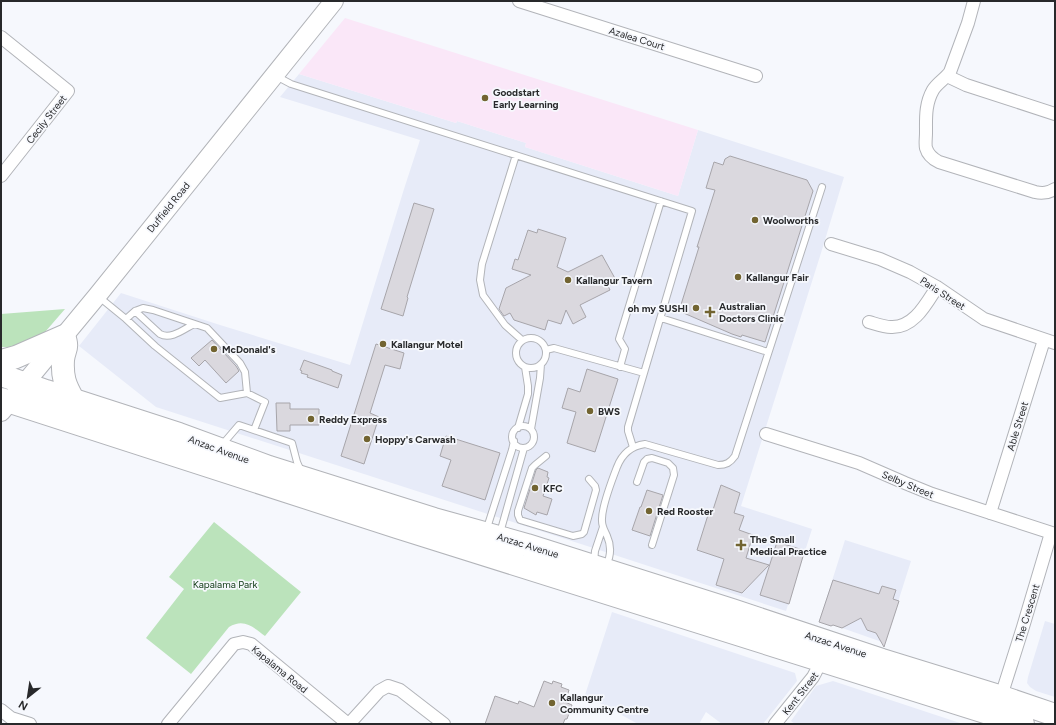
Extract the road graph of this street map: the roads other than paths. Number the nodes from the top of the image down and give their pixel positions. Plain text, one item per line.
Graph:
1 (334, 1) edge
2 (519, 1) edge
3 (974, 1) edge
4 (549, 6) edge
5 (1, 38) edge
6 (275, 75) junction
7 (756, 76) dead end
8 (948, 76) junction
9 (1055, 114) edge
10 (516, 155) junction
11 (1, 176) edge
12 (822, 187) dead end
13 (1055, 189) edge
14 (661, 201) junction
15 (831, 244) dead end
16 (937, 288) junction
17 (97, 296) junction
18 (135, 311) junction
19 (661, 318) junction
20 (126, 319) junction
21 (870, 322) dead end
22 (194, 324) junction
23 (64, 336) junction
24 (522, 340) junction
25 (1049, 341) edge
26 (546, 350) junction
27 (768, 352) junction
28 (1, 361) edge
29 (541, 364) junction
30 (524, 366) junction
31 (620, 367) junction
32 (644, 373) junction
33 (1, 375) edge
34 (25, 384) junction
35 (247, 393) junction
36 (73, 399) junction
37 (4, 404) edge
38 (518, 428) junction
39 (531, 429) junction
40 (254, 430) junction
41 (766, 434) dead end
42 (514, 441) junction
43 (633, 447) junction
44 (524, 448) junction
45 (219, 449) junction
46 (546, 456) dead end
47 (305, 478) junction
48 (589, 479) dead end
49 (637, 482) dead end
50 (990, 513) junction
51 (603, 527) junction
52 (1053, 533) edge
53 (490, 544) junction
54 (652, 545) dead end
55 (597, 577) junction
56 (822, 660) junction
57 (1002, 697) junction
58 (1, 710) edge
59 (1055, 715) edge
60 (1011, 722) edge
61 (30, 724) edge
62 (168, 724) edge
63 (349, 724) edge
64 (444, 724) edge
65 (775, 724) edge

1 - 6 street, Duffield Road
2 - 4 street, Azalea Court
3 - 8 street
4 - 7 street, Azalea Court
5 - 11 street, Cecily Street
6 - 10 lane
6 - 17 street, Duffield Road
8 - 9 street
8 - 13 street
10 - 14 lane
10 - 24 lane
12 - 27 lane
14 - 19 lane
14 - 31 lane
15 - 16 street, Paris Street
16 - 21 street
16 - 25 street, Paris Street
17 - 20 lane
17 - 23 street, Duffield Road
18 - 20 lane
18 - 22 lane
18 - 22 lane
19 - 27 lane
19 - 32 lane
20 - 35 lane
22 - 35 lane
23 - 28 highway
23 - 34 street, Duffield Road
23 - 36 highway
24 - 26 lane
24 - 30 lane
25 - 50 street, Able Street
26 - 29 lane
26 - 31 lane
27 - 43 lane
29 - 30 lane
29 - 39 lane
30 - 38 lane
31 - 32 lane
32 - 43 lane
33 - 34 highway, Anzac Avenue
34 - 36 highway, Anzac Avenue
34 - 37 street, Duffield Road
35 - 40 lane
36 - 45 highway, Anzac Avenue
37 - 53 highway, Anzac Avenue
38 - 39 lane
38 - 42 lane
39 - 44 lane
40 - 45 lane
40 - 47 lane
41 - 50 street, Selby Street
42 - 44 lane
42 - 53 lane
43 - 51 lane
44 - 53 lane
45 - 47 highway, Anzac Avenue
46 - 48 lane
47 - 53 highway, Anzac Avenue
49 - 54 lane
50 - 52 street, Selby Street
51 - 55 lane
51 - 55 lane
52 - 57 street, The Crescent
53 - 55 highway, Anzac Avenue
55 - 56 highway, Anzac Avenue
55 - 57 highway, Anzac Avenue
56 - 60 highway, Anzac Avenue
56 - 65 street, Kent Street
57 - 59 highway, Anzac Avenue
57 - 60 street
58 - 61 street
62 - 63 street, Kapalama Road
63 - 64 street

